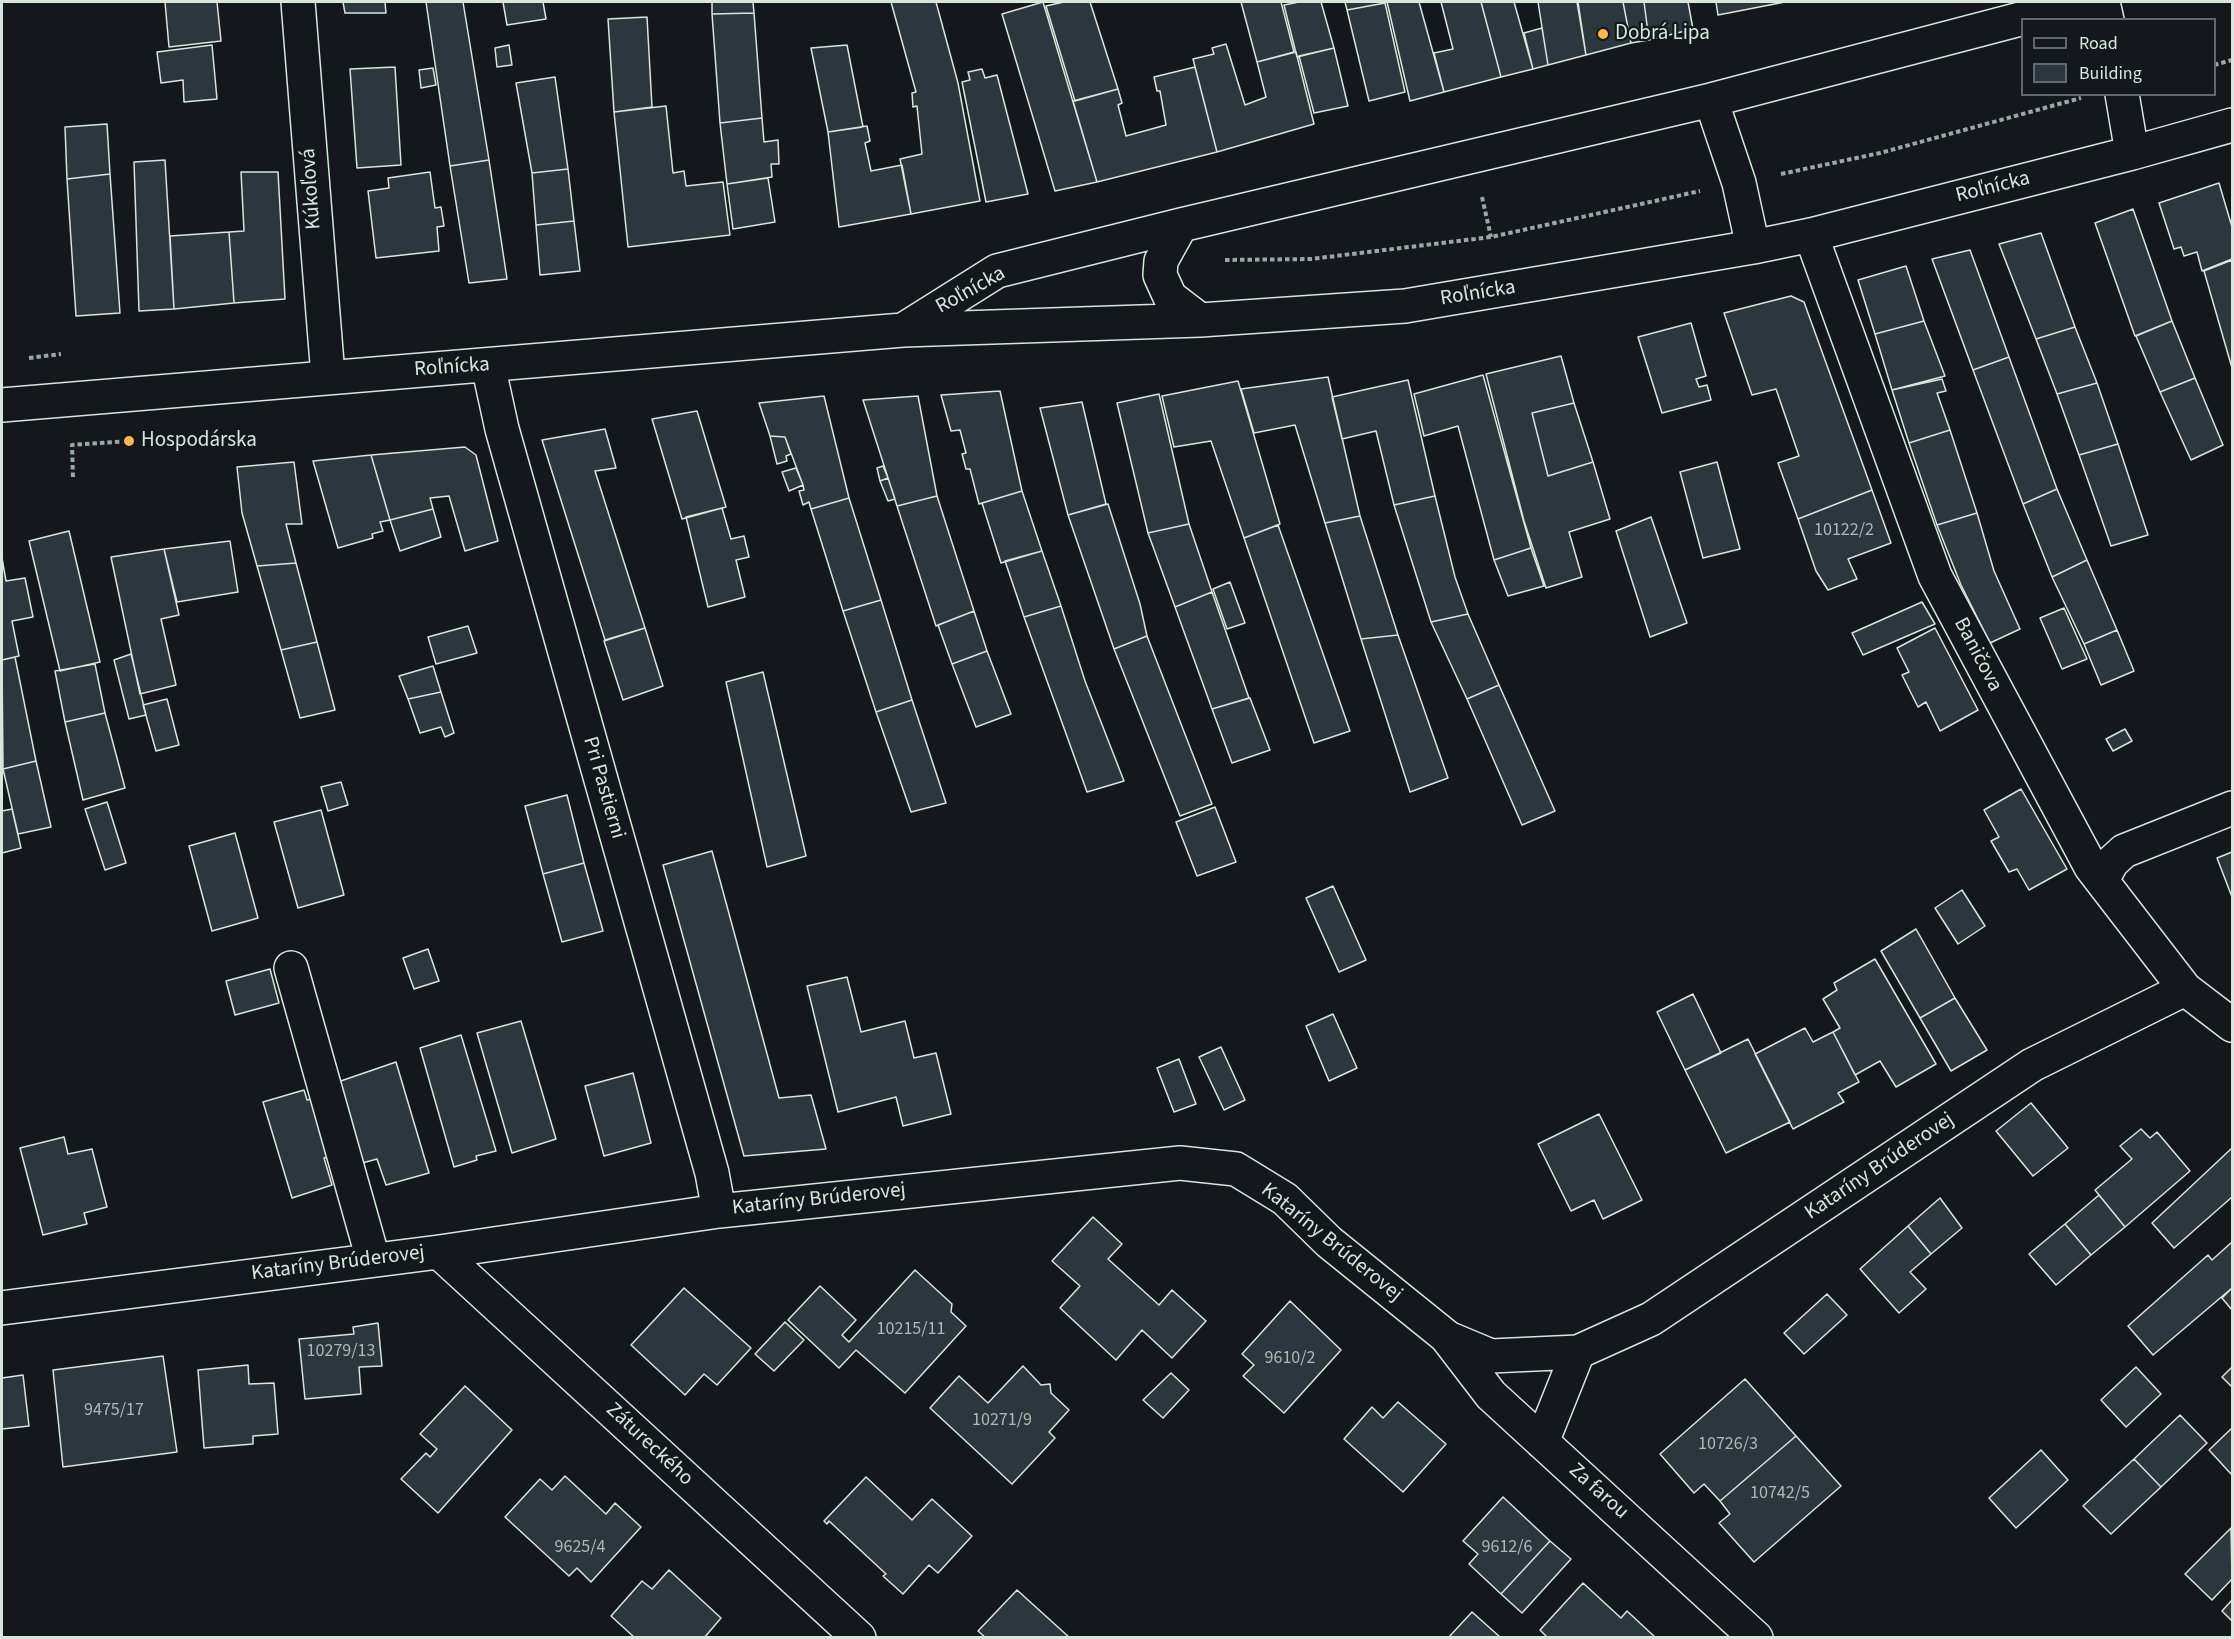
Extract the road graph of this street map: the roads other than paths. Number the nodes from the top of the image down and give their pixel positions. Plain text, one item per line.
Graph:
1 (298, 2) edge
2 (2085, 2) edge
3 (2103, 2) edge
4 (2024, 18) edge
5 (2107, 18) edge
6 (2021, 19) edge
7 (2122, 96) edge
8 (1710, 100) junction
9 (2232, 125) edge
10 (2132, 153) junction
11 (1181, 225) junction
12 (1811, 235) junction
13 (1753, 247) junction
14 (1200, 320) junction
15 (903, 330) junction
16 (488, 365) junction
17 (328, 376) junction
18 (2, 405) edge
19 (2232, 808) edge
20 (2096, 874) junction
21 (291, 968) dead end
22 (2186, 989) junction
23 (2232, 1024) edge
24 (719, 1211) junction
25 (439, 1251) junction
26 (373, 1259) junction
27 (2, 1308) edge
28 (1448, 1338) junction
29 (1578, 1352) junction
30 (1542, 1442) junction
31 (859, 1638) edge
32 (1756, 1638) edge

1 - 17 street, Kúkoľová
2 - 4 street, Roľnícka
3 - 5 street
6 - 8 street, Roľnícka
7 - 10 street
8 - 11 street, Roľnícka
8 - 13 street
9 - 10 street, Roľnícka
10 - 12 street, Roľnícka
11 - 14 street
11 - 15 street, Roľnícka
12 - 13 street, Roľnícka
12 - 20 street, Baničova
13 - 14 street, Roľnícka
14 - 15 street, Roľnícka
15 - 16 street, Roľnícka
16 - 17 street, Roľnícka
16 - 24 street, Pri Pastierni
17 - 18 street, Roľnícka
19 - 20 street
20 - 22 street, Baničova
21 - 26 street
22 - 23 street, Baničova
22 - 29 street, Kataríny Brúderovej
24 - 25 street, Kataríny Brúderovej
24 - 28 street, Kataríny Brúderovej
25 - 26 street, Kataríny Brúderovej
25 - 31 street, Zátureckého
26 - 27 street, Kataríny Brúderovej
28 - 29 street, Kataríny Brúderovej
28 - 30 street, Za farou
29 - 30 street
30 - 32 street, Za farou

